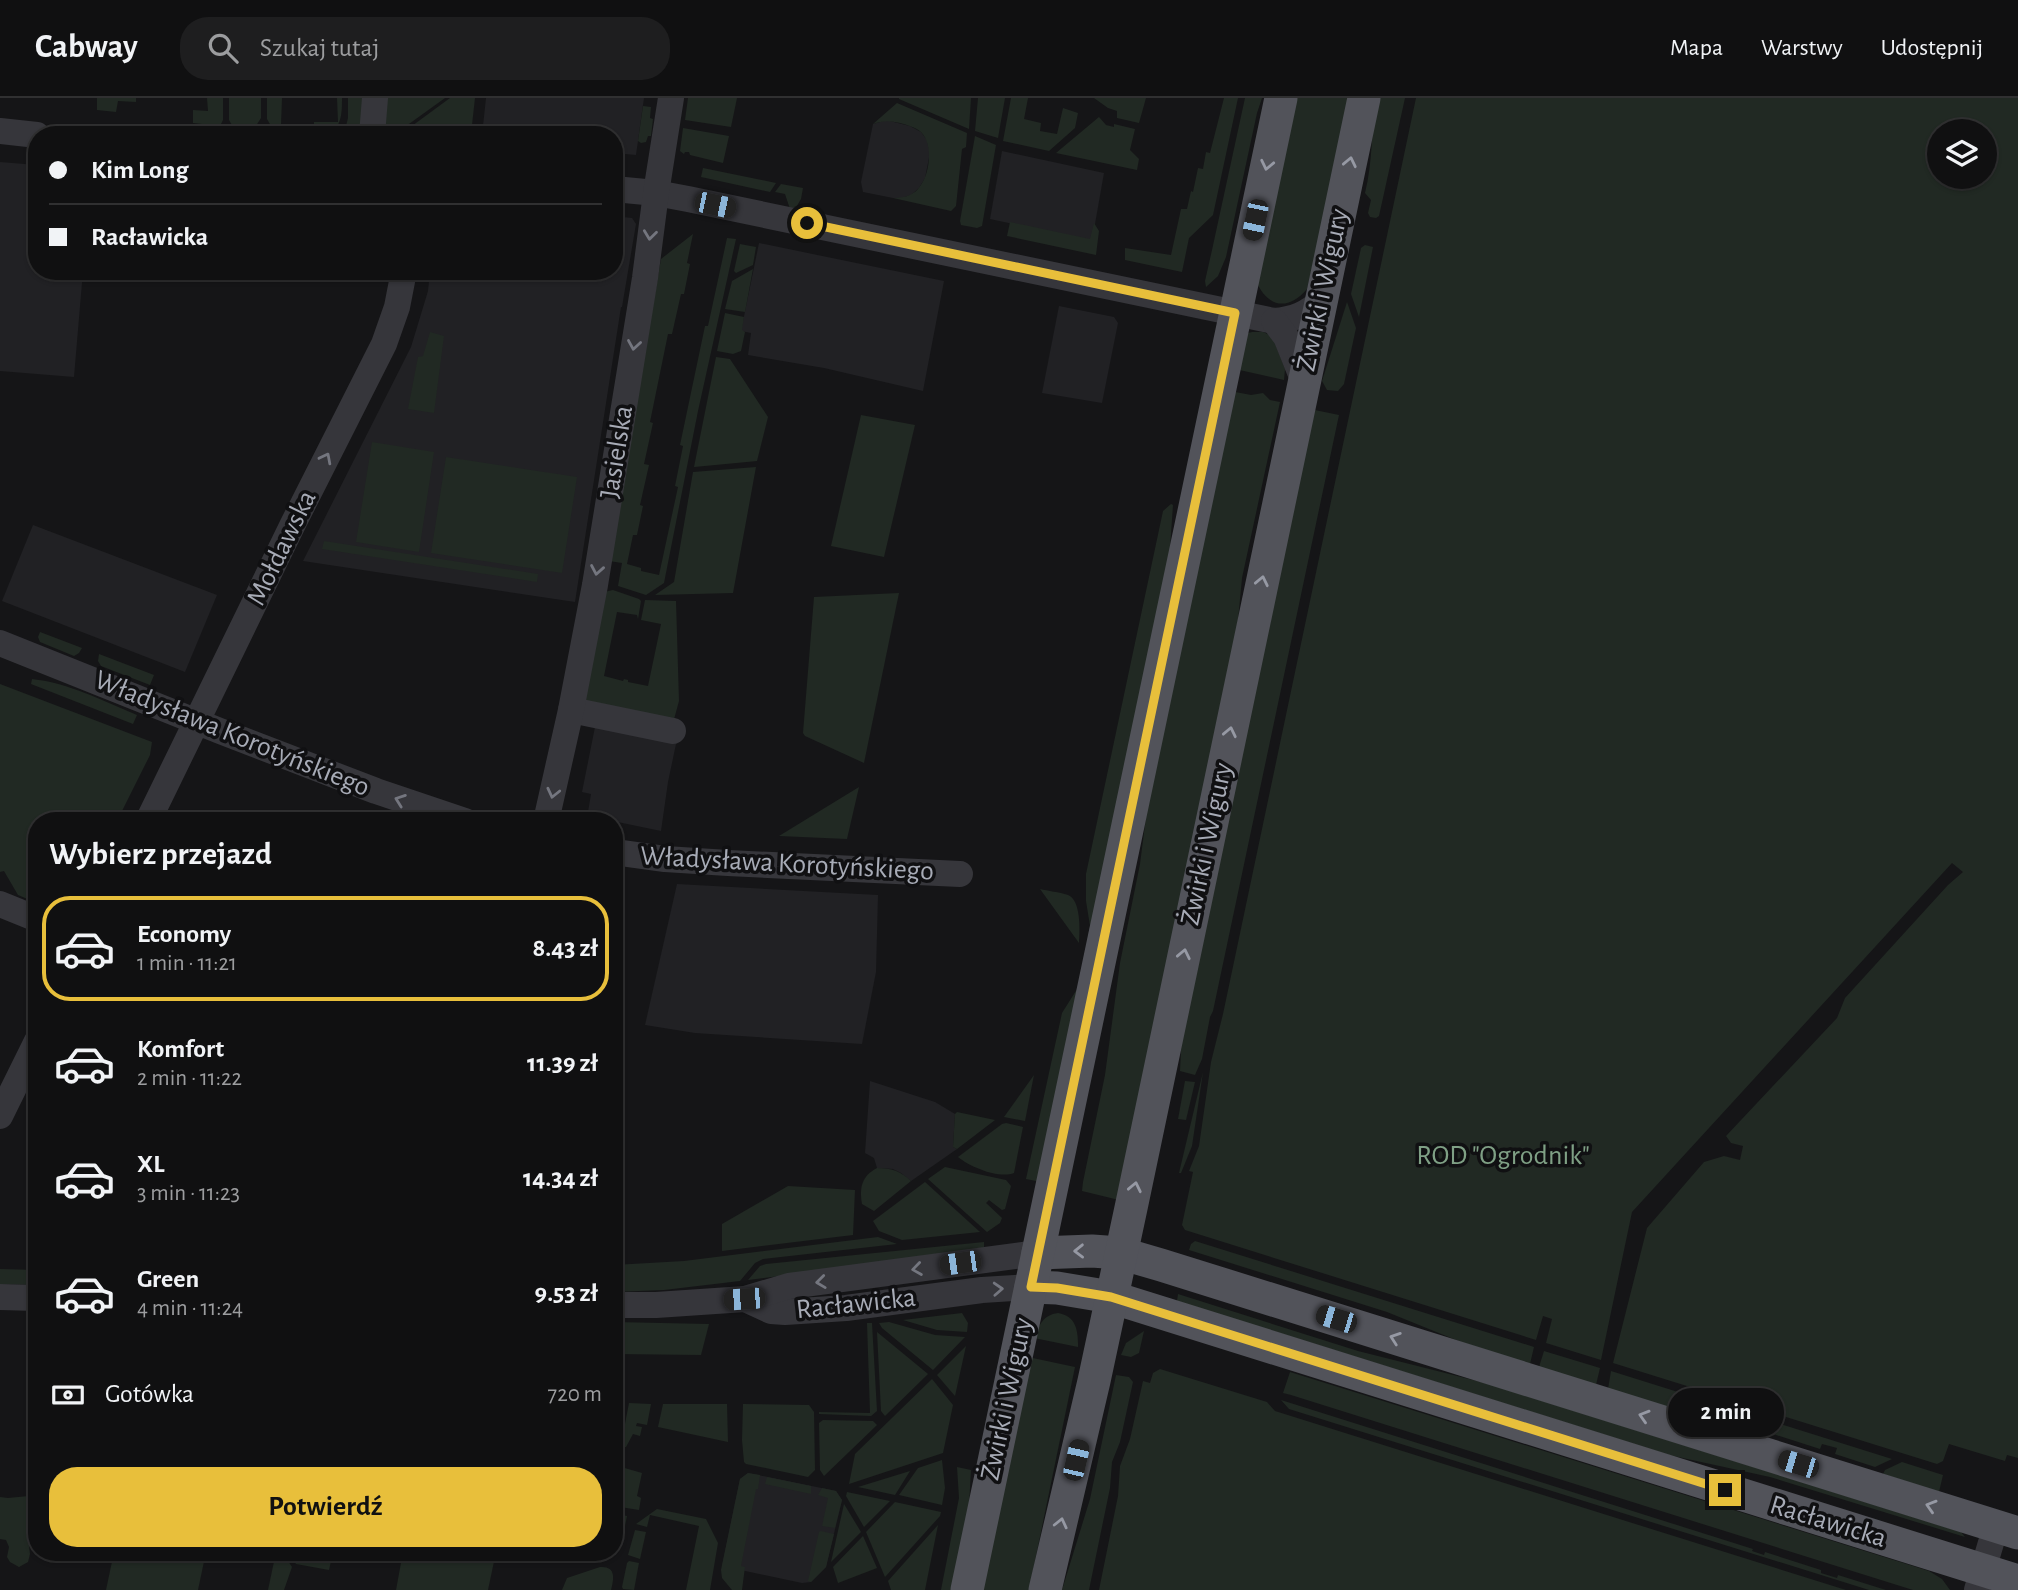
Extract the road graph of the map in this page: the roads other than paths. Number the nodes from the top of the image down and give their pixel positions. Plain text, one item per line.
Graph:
1 (375, 98) edge
2 (671, 98) edge
3 (1281, 98) edge
4 (1364, 98) edge
5 (373, 126) edge
6 (0, 131) edge
7 (28, 134) edge
8 (623, 190) edge
9 (656, 193) junction
10 (402, 280) edge
11 (1321, 300) junction
12 (1235, 313) junction
13 (1274, 321) junction
14 (1304, 382) junction
15 (0, 643) edge
16 (571, 709) junction
17 (197, 722) junction
18 (673, 731) dead end
19 (152, 812) edge
20 (437, 812) edge
21 (548, 812) edge
22 (623, 853) edge
23 (960, 874) dead end
24 (0, 904) edge
25 (28, 915) edge
26 (28, 1059) edge
27 (0, 1116) edge
28 (1038, 1253) junction
29 (1120, 1253) junction
30 (1031, 1287) junction
31 (0, 1297) edge
32 (1111, 1297) junction
33 (28, 1298) edge
34 (744, 1299) junction
35 (623, 1304) edge
36 (2007, 1530) edge
37 (1980, 1580) edge
38 (2018, 1581) edge
39 (967, 1590) edge
40 (1045, 1590) edge

1 - 5 street
2 - 9 street, Jasielska
3 -> 12 main road, Żwirki i Wigury
11 -> 4 main road, Żwirki i Wigury
6 - 7 street
8 - 9 street
9 - 12 street
9 -> 16 street, Jasielska
17 -> 10 street, Mołdawska
11 - 13 street
11 - 14 main road, Żwirki i Wigury
12 - 13 street
12 - 28 main road, Żwirki i Wigury
13 - 14 street
29 -> 14 main road, Żwirki i Wigury
15 - 17 street, Władysława Korotyńskiego
16 - 18 street
16 -> 21 street, Jasielska
17 - 19 street, Mołdawska
20 -> 17 street, Władysława Korotyńskiego
22 - 23 street, Władysława Korotyńskiego
24 - 25 street
26 - 27 street
29 -> 28 main road, Racławicka
28 - 30 main road, Żwirki i Wigury
28 -> 34 street, Racławicka
29 - 32 main road, Żwirki i Wigury
36 -> 29 main road, Racławicka
30 - 32 main road, Racławicka
34 -> 30 street, Racławicka
30 - 39 main road, Żwirki i Wigury
31 - 33 street
32 - 37 main road, Racławicka
40 -> 32 main road, Żwirki i Wigury
34 - 35 street, Racławicka
36 - 37 street
37 - 38 main road, Racławicka

